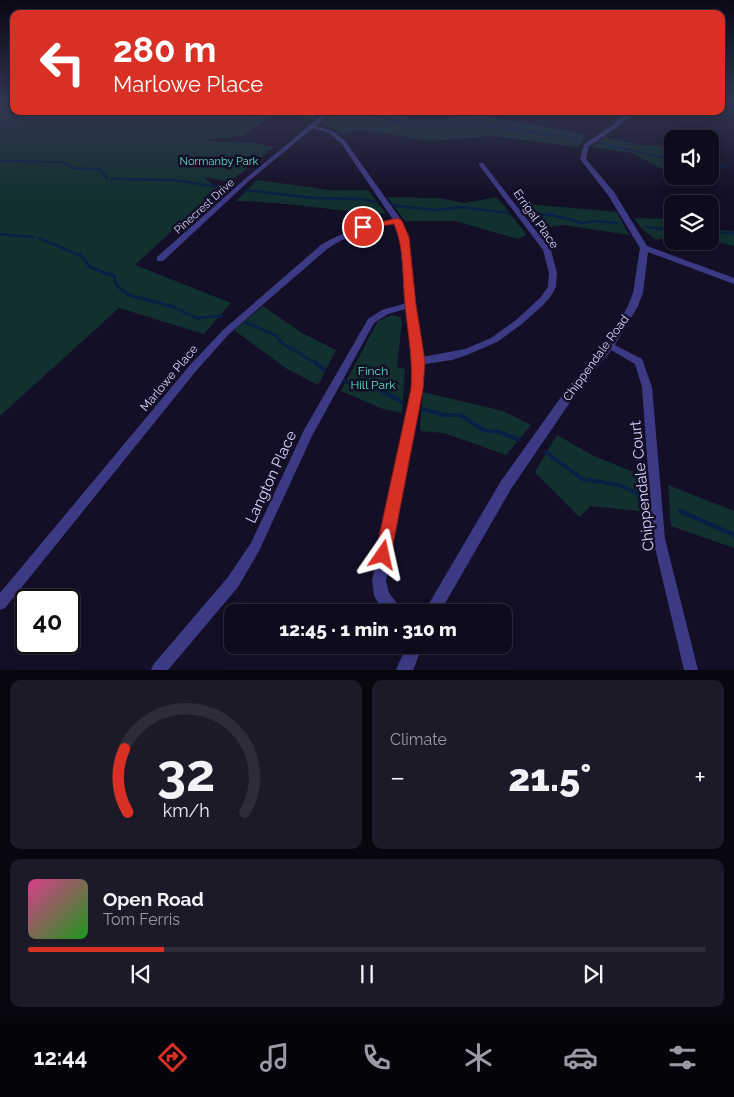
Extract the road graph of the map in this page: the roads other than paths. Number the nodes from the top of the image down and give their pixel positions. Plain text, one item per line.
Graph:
1 (303, 133) edge
2 (333, 133) edge
3 (602, 133) edge
4 (481, 164) dead end
5 (398, 221) junction
6 (644, 248) junction
7 (160, 259) dead end
8 (734, 281) edge
9 (410, 305) junction
10 (609, 344) junction
11 (419, 361) junction
12 (0, 604) edge
13 (388, 604) edge
14 (437, 604) edge
15 (411, 654) edge
16 (158, 670) edge
17 (404, 670) edge
18 (691, 670) edge

1 - 7 street, Pinecrest Drive
2 - 5 street
3 - 6 street
4 - 11 street, Errigal Place
5 - 9 street
5 - 12 street, Marlowe Place
6 - 8 street
6 - 10 street, Chippendale Road
9 - 11 street
9 - 16 street, Langton Place
10 - 14 street, Chippendale Road
10 - 18 street, Chippendale Court
11 - 13 street
15 - 17 street

